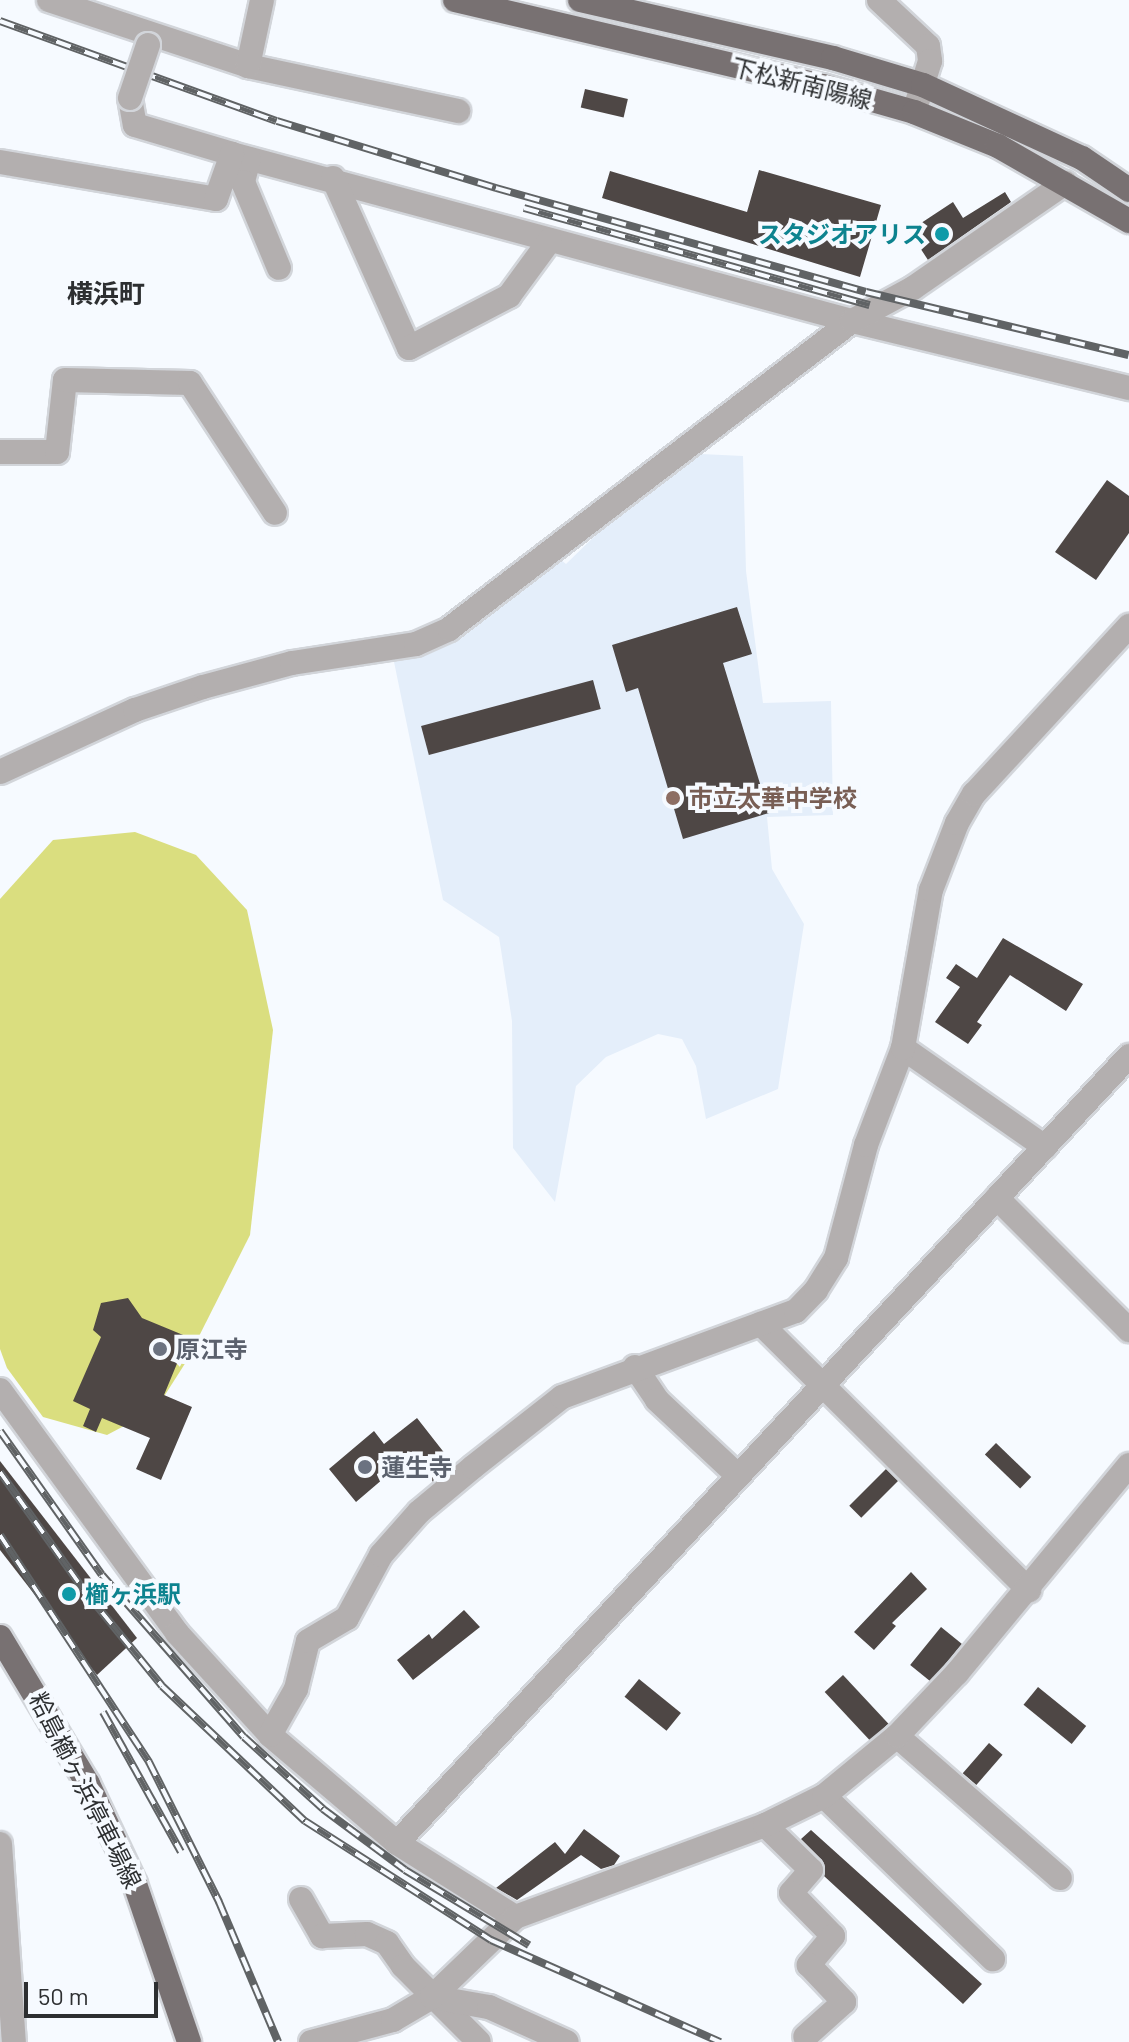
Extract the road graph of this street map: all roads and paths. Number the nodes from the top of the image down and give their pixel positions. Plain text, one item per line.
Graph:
1 (49, 0) edge
2 (262, 0) edge
3 (455, 0) edge
4 (583, 0) edge
5 (879, 0) edge
6 (577, 28) junction
7 (151, 38) junction
8 (248, 66) junction
9 (923, 85) junction
10 (458, 111) dead end
11 (914, 112) junction
12 (240, 157) junction
13 (0, 162) edge
14 (333, 178) junction
15 (1065, 183) junction
16 (1129, 190) edge
17 (1129, 221) edge
18 (550, 240) junction
19 (279, 268) dead end
20 (852, 321) junction
21 (1129, 388) edge
22 (0, 452) edge
23 (275, 513) dead end
24 (1129, 626) edge
25 (0, 772) edge
26 (903, 1048) junction
27 (1129, 1056) edge
28 (1045, 1147) junction
29 (997, 1198) junction
30 (761, 1324) junction
31 (1129, 1330) edge
32 (635, 1367) junction
33 (823, 1386) junction
34 (0, 1390) edge
35 (1129, 1465) edge
36 (736, 1474) junction
37 (1029, 1590) junction
38 (0, 1637) edge
39 (270, 1735) junction
40 (897, 1736) junction
41 (824, 1796) junction
42 (765, 1825) junction
43 (397, 1843) junction
44 (0, 1844) edge
45 (1060, 1878) dead end
46 (301, 1899) dead end
47 (515, 1917) junction
48 (993, 1959) dead end
49 (432, 1997) junction
50 (805, 2037) dead end
51 (14, 2042) edge
52 (189, 2042) edge
53 (311, 2042) edge
54 (479, 2042) edge
55 (567, 2042) edge

1 - 7 street
2 - 8 street
3 - 6 main road, 下松新南陽線
4 - 6 street
4 - 9 main road, 下松新南陽線
5 - 9 street
6 - 11 main road, 下松新南陽線
7 - 8 street
7 - 12 street, bridge
8 - 10 street
9 - 11 street
9 - 16 main road, 下松新南陽線
11 - 15 main road, 下松新南陽線
12 - 13 street
12 - 14 street
12 - 19 street
14 - 18 street
14 - 18 street
15 - 17 main road, 下松新南陽線
15 - 20 street
18 - 20 street
20 - 21 street
20 - 25 street
22 - 23 street
24 - 26 street
26 - 28 street
26 - 30 street
27 - 28 street
28 - 29 street
29 - 31 street
29 - 33 street
30 - 32 street
30 - 33 street
32 - 36 street
32 - 39 street
33 - 36 street
33 - 37 street
34 - 39 street
35 - 37 street
36 - 43 street
37 - 40 street
38 - 52 main road, 粭島櫛ヶ浜停車場線
39 - 43 street
40 - 41 street
40 - 45 street
41 - 42 street
41 - 48 street
42 - 47 street
42 - 50 street
43 - 47 street
44 - 51 street
46 - 49 street
47 - 49 street
49 - 53 street
49 - 54 street
49 - 55 street

